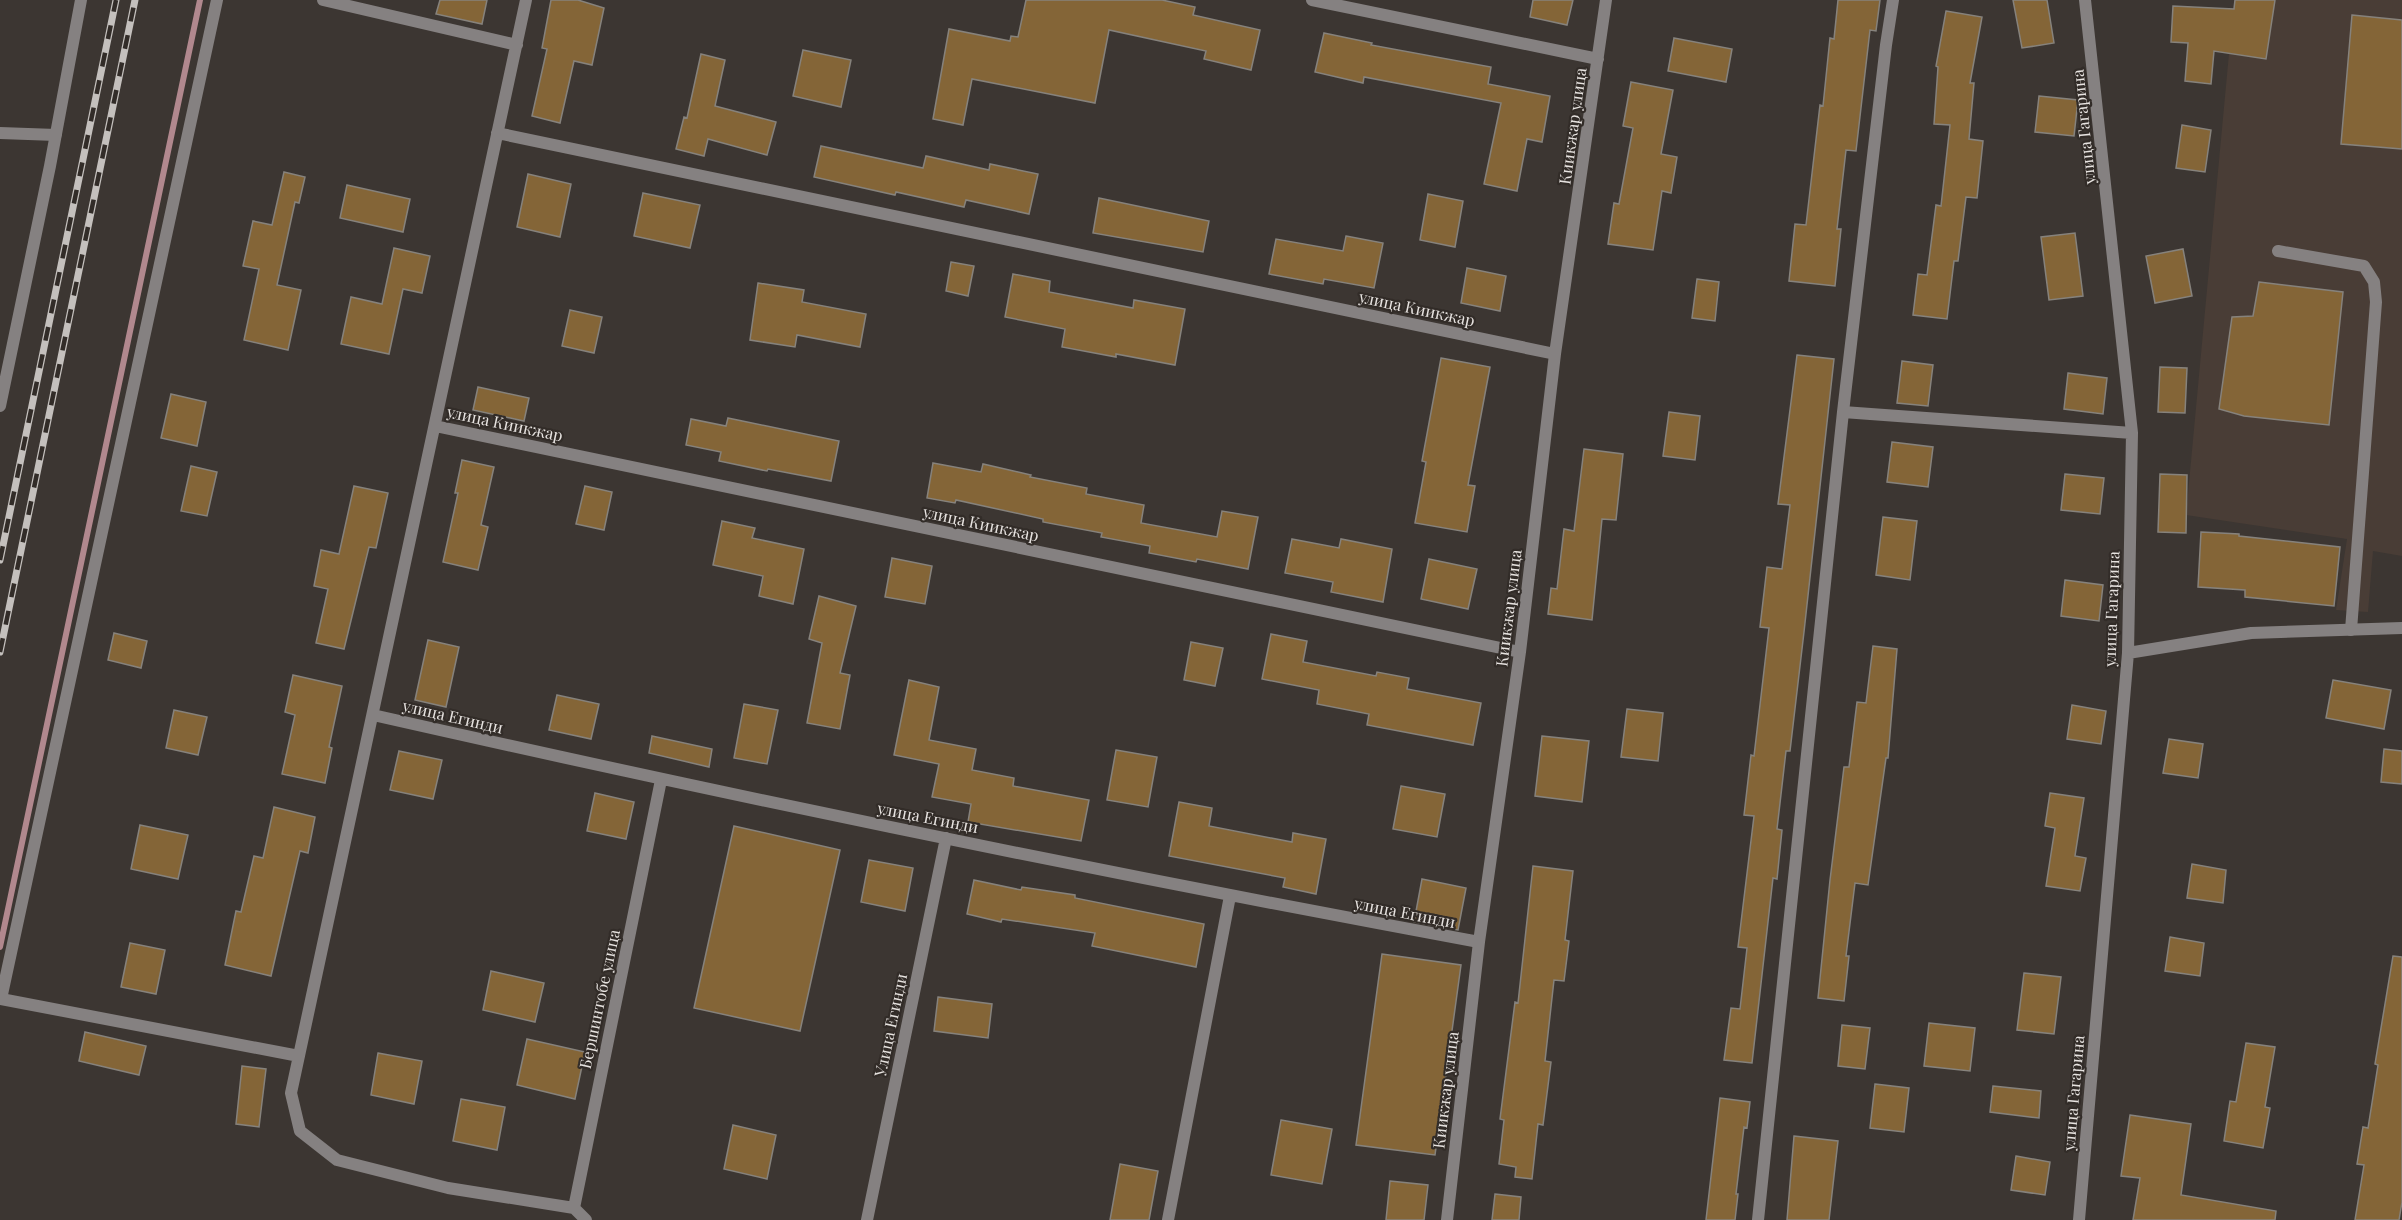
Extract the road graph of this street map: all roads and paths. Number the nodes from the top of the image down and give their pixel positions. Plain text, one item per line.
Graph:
1 (81, 0) edge
2 (217, 0) edge
3 (323, 0) edge
4 (526, 0) edge
5 (1312, 0) edge
6 (1606, 0) edge
7 (1893, 0) edge
8 (2085, 0) edge
9 (517, 45) junction
10 (1598, 59) junction
11 (0, 133) edge
12 (498, 134) junction
13 (56, 135) junction
14 (2278, 251) dead end
15 (1555, 354) junction
16 (0, 406) edge
17 (1843, 412) junction
18 (435, 426) junction
19 (2132, 433) junction
20 (2402, 628) edge
21 (2351, 630) junction
22 (1520, 652) junction
23 (2128, 653) junction
24 (373, 715) junction
25 (661, 780) junction
26 (946, 838) junction
27 (1230, 896) junction
28 (1479, 942) junction
29 (299, 1056) junction
30 (574, 1208) junction
31 (586, 1220) edge
32 (867, 1220) edge
33 (1168, 1220) edge
34 (1447, 1220) edge
35 (1758, 1220) edge
36 (2079, 1220) edge

1 - 13 street
2 - 29 street
3 - 9 street
4 - 9 street
5 - 10 street
6 - 10 street, Киикжар улица
7 - 17 street
8 - 19 street, улица Гагарина
9 - 12 street
10 - 15 street, Киикжар улица
11 - 13 street
12 - 15 street, улица Киикжар
12 - 18 street
13 - 16 street
14 - 21 street
15 - 22 street, Киикжар улица
17 - 19 street
17 - 35 street
18 - 22 street, улица Киикжар
18 - 24 street
19 - 23 street, улица Гагарина
20 - 21 street
21 - 23 street
22 - 28 street, Киикжар улица
23 - 36 street, улица Гагарина
24 - 25 street, улица Егинди
24 - 29 street
25 - 26 street, улица Егинди
25 - 30 street, Бершинтобе улица
26 - 27 street, улица Егинди
26 - 32 street, Улица Егинди
27 - 28 street, улица Егинди
27 - 33 street
28 - 34 street, Киикжар улица
29 - 30 street
30 - 31 street

